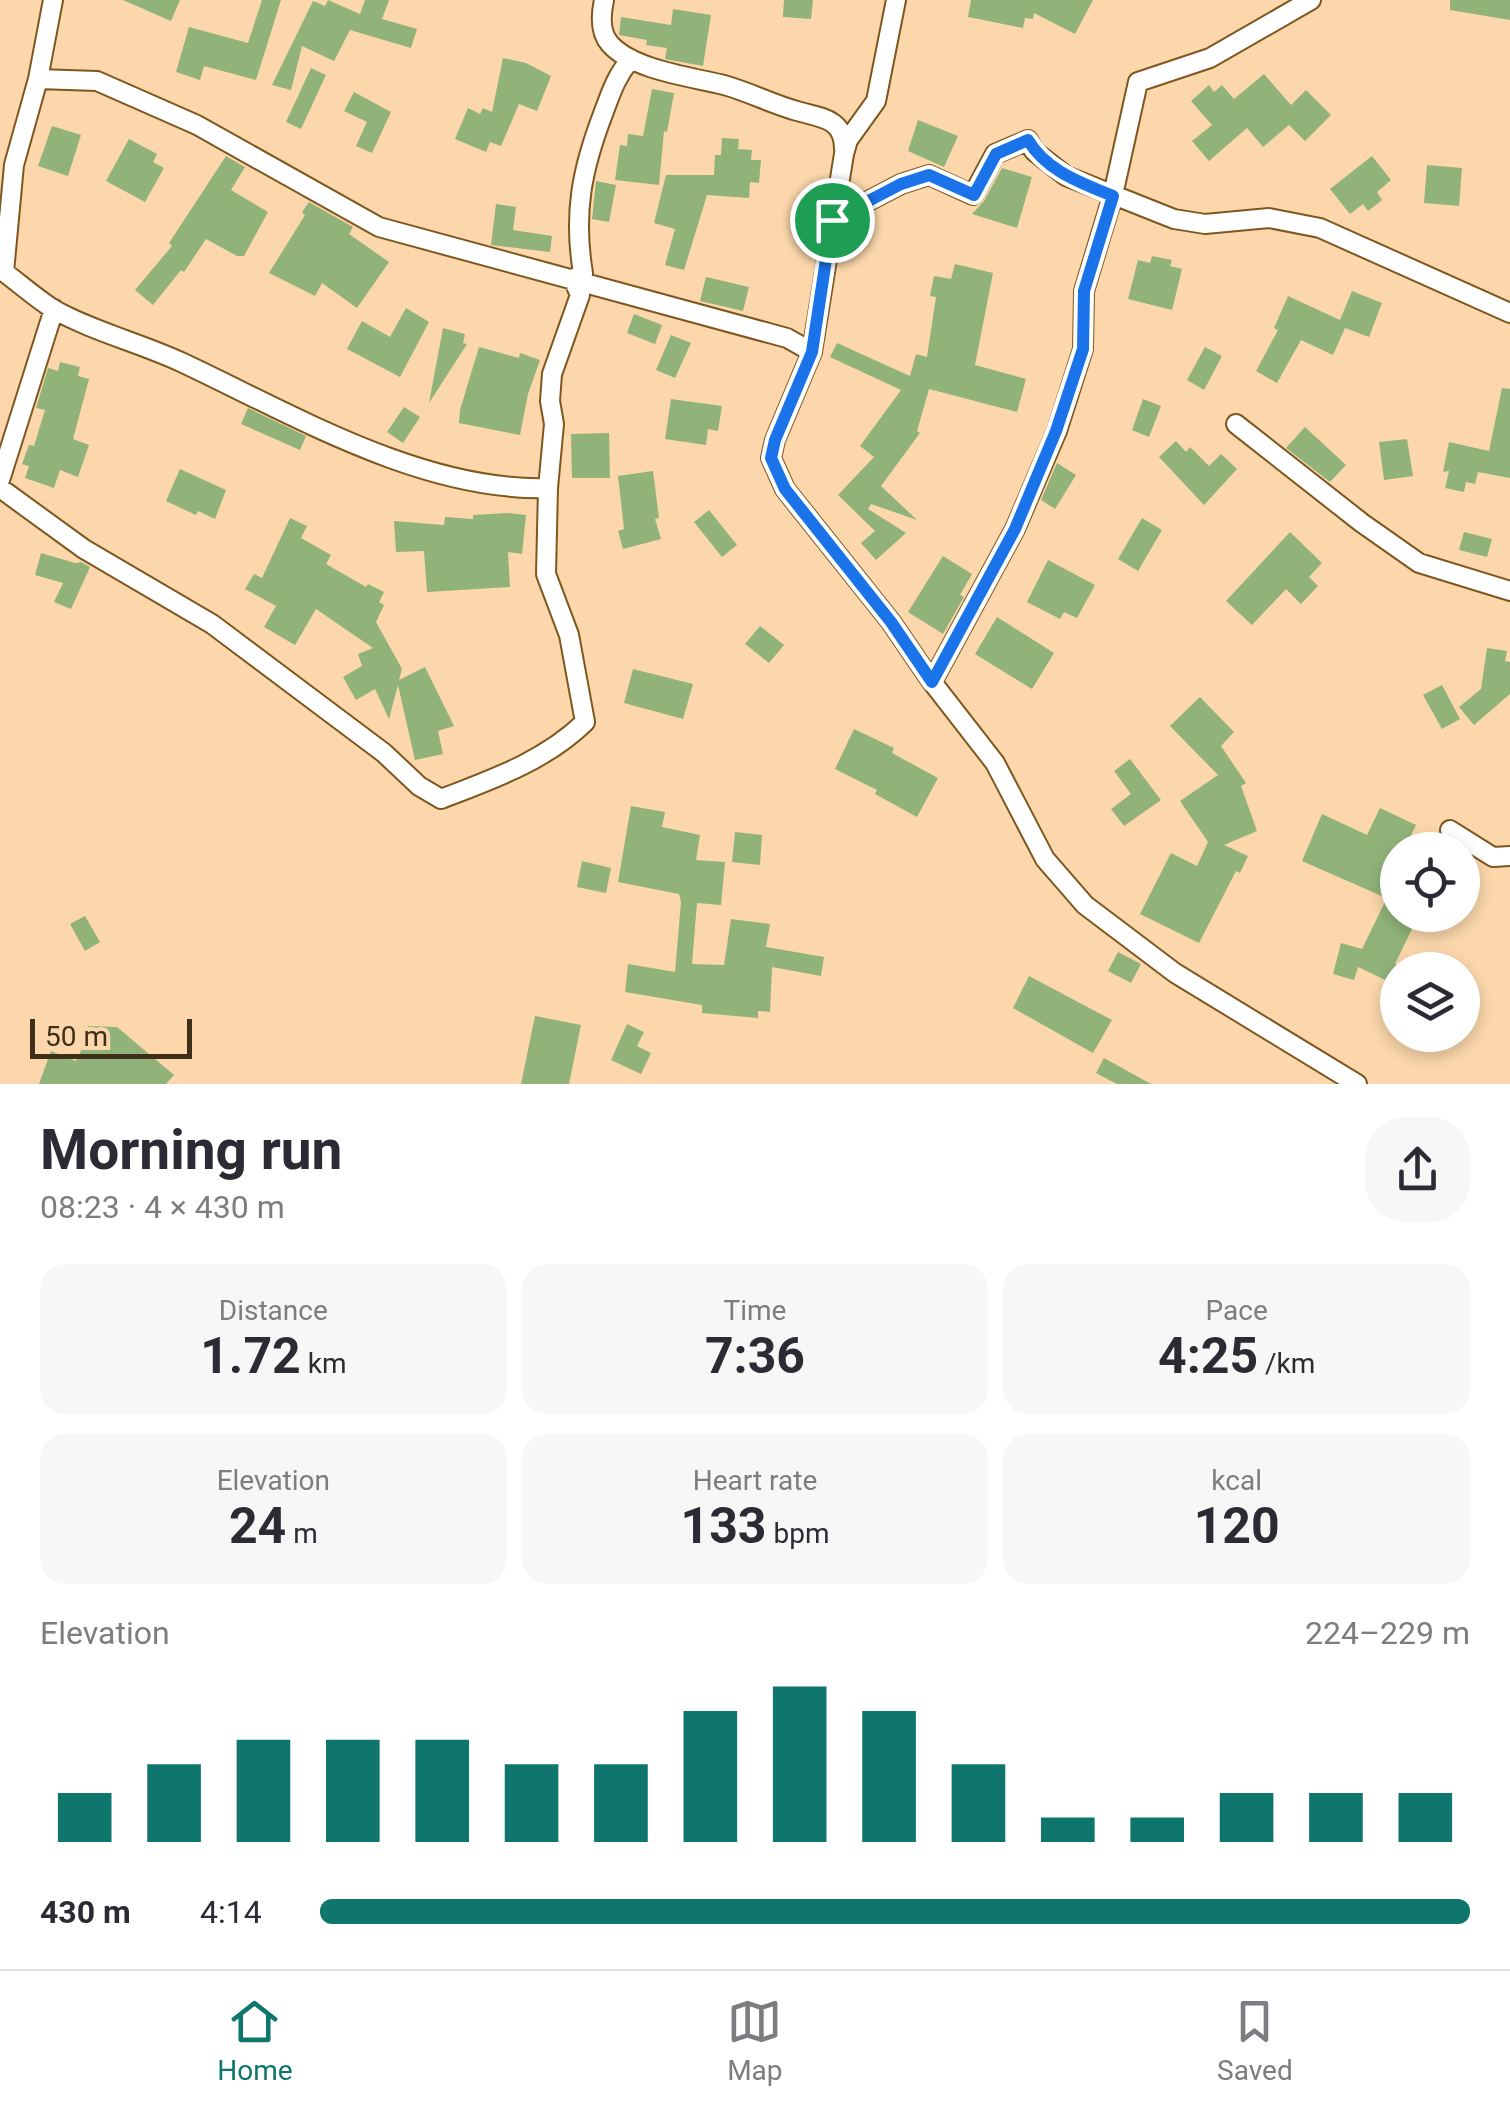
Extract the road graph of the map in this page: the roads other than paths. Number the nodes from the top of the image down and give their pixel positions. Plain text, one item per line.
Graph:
1 (53, 0) edge
2 (603, 0) edge
3 (896, 0) edge
4 (1312, 0) edge
5 (631, 59) junction
6 (38, 79) junction
7 (844, 154) junction
8 (1113, 196) junction
9 (832, 220) junction
10 (573, 279) junction
11 (54, 310) junction
12 (1508, 310) edge
13 (812, 352) junction
14 (1236, 424) dead end
15 (5, 445) edge
16 (0, 484) edge
17 (548, 488) junction
18 (1510, 591) edge
19 (932, 682) junction
20 (1450, 830) dead end
21 (1510, 856) edge
22 (1358, 1084) edge

1 - 6 street
2 - 5 street
3 - 7 street
4 - 8 street
5 - 7 street
5 - 10 street
6 - 10 street
6 - 11 street
7 - 9 street
8 - 9 street
8 - 12 street
8 - 19 street
9 - 13 street
10 - 13 street
10 - 17 street
11 - 15 street
11 - 17 street
13 - 19 street
14 - 18 street
15 - 16 street
16 - 17 street
19 - 22 street
20 - 21 street

